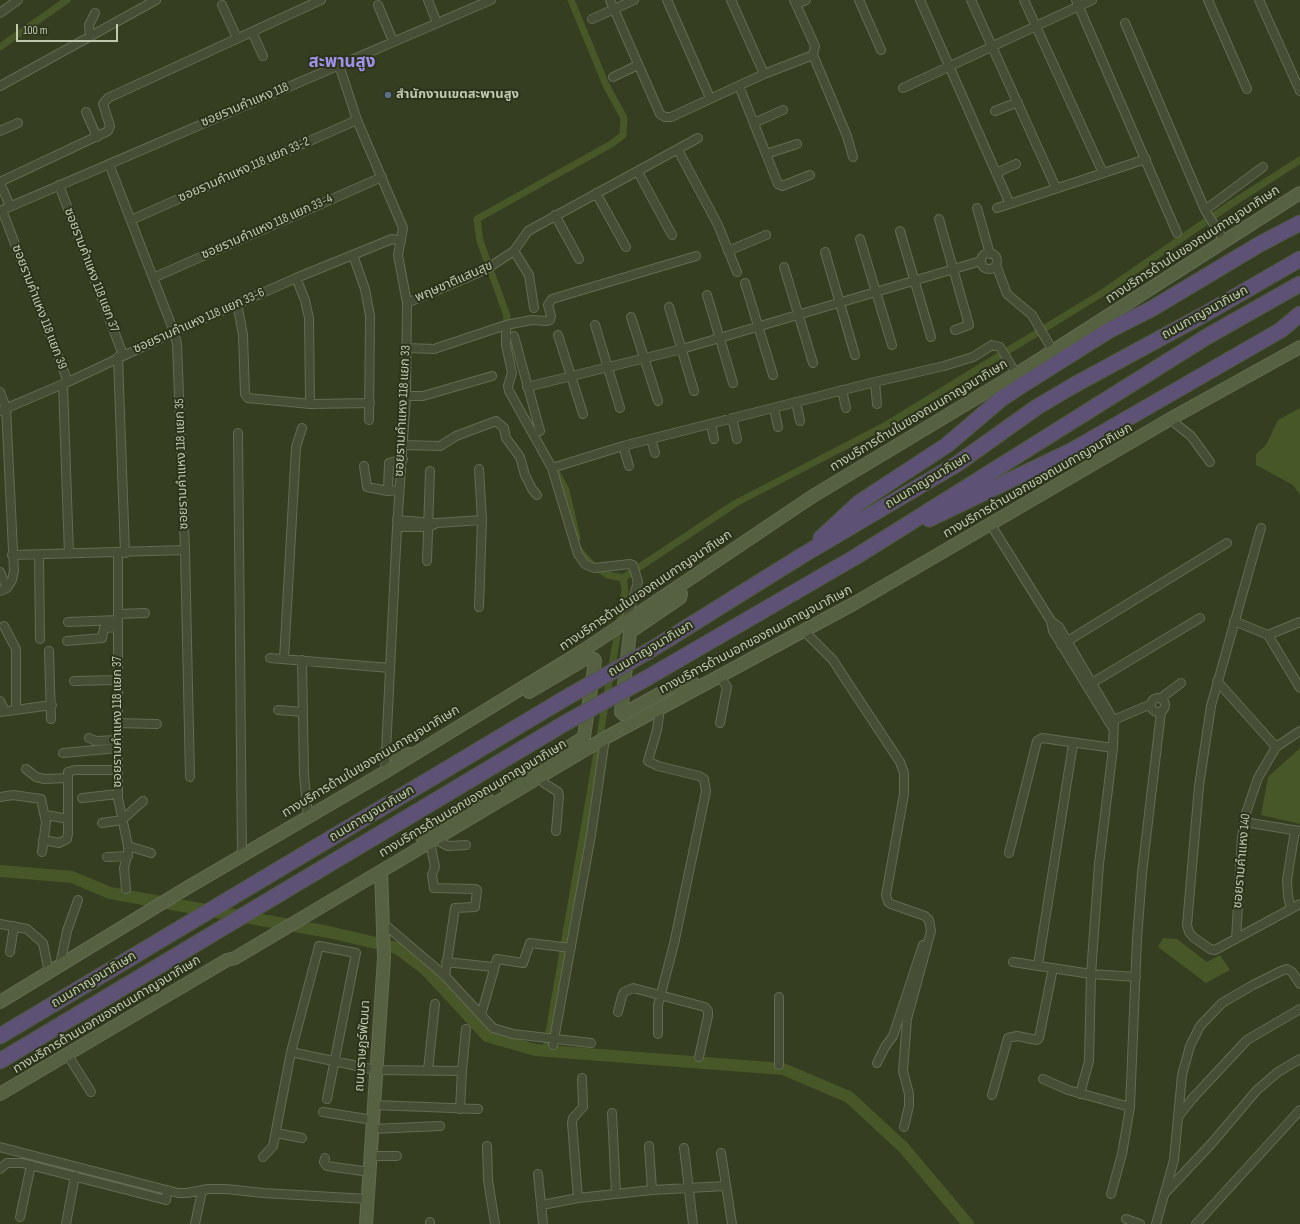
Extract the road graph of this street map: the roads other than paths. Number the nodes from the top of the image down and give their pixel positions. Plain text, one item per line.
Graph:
1 (18, 0) edge
2 (156, 0) edge
3 (321, 0) edge
4 (428, 0) edge
5 (610, 0) edge
6 (634, 0) edge
7 (667, 0) edge
8 (731, 0) edge
9 (806, 0) edge
10 (859, 0) edge
11 (920, 0) edge
12 (971, 0) edge
13 (1024, 0) edge
14 (1092, 0) edge
15 (1208, 0) edge
16 (1259, 0) edge
17 (485, 1) edge
18 (9, 2) edge
19 (795, 2) edge
20 (1077, 3) edge
21 (222, 5) dead end
22 (378, 5) dead end
23 (614, 9) junction
24 (0, 13) edge
25 (96, 13) dead end
26 (592, 19) dead end
27 (437, 23) junction
28 (1125, 23) dead end
29 (1036, 26) junction
30 (252, 32) junction
31 (90, 36) junction
32 (237, 38) junction
33 (393, 41) junction
34 (994, 47) junction
35 (881, 50) dead end
36 (813, 54) junction
37 (263, 56) dead end
38 (638, 64) junction
39 (339, 65) junction
40 (950, 66) junction
41 (764, 74) junction
42 (613, 77) dead end
43 (0, 86) edge
44 (740, 86) junction
45 (903, 88) dead end
46 (1247, 89) dead end
47 (1300, 91) edge
48 (710, 98) junction
49 (1018, 102) junction
50 (783, 110) dead end
51 (995, 111) dead end
52 (86, 112) dead end
53 (357, 120) junction
54 (18, 123) dead end
55 (754, 123) junction
56 (0, 131) edge
57 (97, 137) junction
58 (698, 138) dead end
59 (797, 144) dead end
60 (678, 150) junction
61 (766, 154) junction
62 (853, 157) dead end
63 (1146, 159) junction
64 (109, 164) junction
65 (1016, 164) dead end
66 (1263, 167) dead end
67 (638, 172) junction
68 (996, 173) junction
69 (1103, 173) junction
70 (810, 175) dead end
71 (382, 177) junction
72 (0, 183) edge
73 (59, 186) junction
74 (1056, 188) junction
75 (596, 193) junction
76 (1300, 193) edge
77 (1009, 202) junction
78 (976, 208) dead end
79 (997, 208) dead end
80 (4, 209) edge
81 (1205, 210) junction
82 (1300, 214) edge
83 (555, 215) junction
84 (939, 219) dead end
85 (131, 220) junction
86 (1300, 223) edge
87 (900, 231) dead end
88 (1177, 233) dead end
89 (766, 234) dead end
90 (672, 235) dead end
91 (860, 239) dead end
92 (401, 241) junction
93 (1225, 242) junction
94 (1260, 244) junction
95 (626, 247) dead end
96 (514, 251) junction
97 (728, 251) junction
98 (825, 252) dead end
99 (990, 254) junction
100 (353, 255) junction
101 (696, 256) dead end
102 (579, 258) dead end
103 (1300, 259) edge
104 (981, 261) junction
105 (996, 265) junction
106 (784, 267) dead end
107 (954, 269) junction
108 (737, 272) dead end
109 (153, 278) junction
110 (296, 278) junction
111 (916, 281) junction
112 (745, 283) dead end
113 (1300, 284) edge
114 (876, 292) junction
115 (707, 295) dead end
116 (237, 303) junction
117 (407, 303) junction
118 (839, 303) junction
119 (668, 307) dead end
120 (534, 308) dead end
121 (1300, 314) edge
122 (798, 315) junction
123 (631, 317) dead end
124 (1300, 321) edge
125 (595, 325) dead end
126 (506, 326) junction
127 (759, 327) junction
128 (955, 330) dead end
129 (1281, 330) junction
130 (174, 332) junction
131 (558, 335) dead end
132 (514, 336) dead end
133 (931, 337) dead end
134 (720, 338) junction
135 (1300, 340) edge
136 (892, 345) dead end
137 (1051, 346) junction
138 (1300, 347) edge
139 (407, 348) junction
140 (682, 349) junction
141 (855, 355) dead end
142 (121, 356) junction
143 (646, 358) junction
144 (813, 363) dead end
145 (608, 367) junction
146 (1016, 374) junction
147 (773, 375) dead end
148 (492, 376) dead end
149 (571, 376) junction
150 (875, 382) junction
151 (65, 383) junction
152 (734, 383) dead end
153 (527, 387) junction
154 (842, 390) junction
155 (694, 391) dead end
156 (0, 392) edge
157 (406, 396) junction
158 (658, 401) dead end
159 (796, 402) junction
160 (370, 403) junction
161 (310, 404) junction
162 (877, 404) dead end
163 (620, 408) dead end
164 (774, 408) junction
165 (846, 408) dead end
166 (3, 409) edge
167 (584, 414) dead end
168 (732, 418) junction
169 (1172, 418) junction
170 (369, 420) dead end
171 (800, 421) dead end
172 (711, 424) junction
173 (778, 427) dead end
174 (302, 428) dead end
175 (540, 431) dead end
176 (238, 433) dead end
177 (650, 439) junction
178 (714, 439) dead end
179 (737, 439) dead end
180 (403, 445) junction
181 (623, 446) junction
182 (654, 453) dead end
183 (403, 458) junction
184 (1210, 462) dead end
185 (364, 466) dead end
186 (629, 466) dead end
187 (552, 468) junction
188 (479, 469) dead end
189 (430, 471) dead end
190 (399, 490) junction
191 (388, 492) junction
192 (537, 495) dead end
193 (482, 520) junction
194 (397, 524) junction
195 (432, 524) junction
196 (991, 525) junction
197 (1261, 528) dead end
198 (1228, 543) dead end
199 (185, 550) junction
200 (121, 553) junction
201 (69, 554) junction
202 (12, 555) junction
203 (39, 555) junction
204 (803, 555) junction
205 (857, 556) junction
206 (428, 561) dead end
207 (0, 572) edge
208 (678, 587) junction
209 (3, 590) edge
210 (479, 607) dead end
211 (145, 613) dead end
212 (1200, 618) dead end
213 (118, 620) junction
214 (1234, 621) junction
215 (68, 622) dead end
216 (625, 622) junction
217 (1300, 622) edge
218 (4, 626) dead end
219 (804, 631) junction
220 (1268, 635) junction
221 (40, 639) dead end
222 (67, 641) dead end
223 (1064, 643) junction
224 (49, 651) dead end
225 (270, 658) dead end
226 (284, 659) junction
227 (302, 660) junction
228 (390, 668) junction
229 (720, 677) junction
230 (118, 680) junction
231 (74, 681) dead end
232 (1216, 681) junction
233 (1181, 683) dead end
234 (1090, 684) junction
235 (1300, 688) edge
236 (682, 690) junction
237 (1161, 698) junction
238 (0, 701) edge
239 (1151, 704) junction
240 (52, 705) junction
241 (660, 708) junction
242 (16, 709) junction
243 (278, 710) dead end
244 (2, 712) edge
245 (303, 712) junction
246 (1161, 712) junction
247 (51, 719) dead end
248 (1112, 722) junction
249 (118, 723) junction
250 (720, 723) dead end
251 (157, 724) dead end
252 (1300, 731) edge
253 (605, 735) junction
254 (89, 738) dead end
255 (118, 744) junction
256 (1073, 744) junction
257 (584, 747) junction
258 (1276, 747) junction
259 (1113, 748) junction
260 (387, 752) junction
261 (63, 753) dead end
262 (413, 753) junction
263 (26, 769) dead end
264 (118, 770) junction
265 (385, 772) junction
266 (190, 777) dead end
267 (539, 777) junction
268 (67, 778) junction
269 (512, 784) junction
270 (118, 794) junction
271 (0, 797) edge
272 (82, 798) dead end
273 (143, 802) dead end
274 (46, 815) junction
275 (308, 817) junction
276 (68, 819) junction
277 (122, 820) junction
278 (1244, 822) junction
279 (102, 823) dead end
280 (556, 831) dead end
281 (1297, 831) edge
282 (43, 840) junction
283 (432, 840) junction
284 (466, 845) dead end
285 (128, 846) junction
286 (42, 852) dead end
287 (151, 852) dead end
288 (1009, 853) dead end
289 (128, 856) junction
290 (107, 857) dead end
291 (242, 858) junction
292 (381, 871) junction
293 (126, 889) dead end
294 (78, 900) dead end
295 (318, 904) junction
296 (1300, 904) edge
297 (1291, 909) junction
298 (0, 924) edge
299 (14, 926) junction
300 (384, 929) junction
301 (1236, 939) junction
302 (567, 947) junction
303 (10, 952) dead end
304 (446, 962) junction
305 (1012, 962) dead end
306 (60, 965) junction
307 (1038, 965) junction
308 (493, 967) junction
309 (1052, 968) junction
310 (49, 973) junction
311 (1091, 974) junction
312 (916, 975) junction
313 (444, 976) junction
314 (1136, 977) junction
315 (1300, 984) edge
316 (661, 994) junction
317 (778, 997) dead end
318 (0, 1002) edge
319 (435, 1004) dead end
320 (1300, 1009) edge
321 (618, 1012) dead end
322 (481, 1016) junction
323 (466, 1029) dead end
324 (658, 1034) dead end
325 (0, 1036) edge
326 (552, 1041) junction
327 (591, 1043) dead end
328 (291, 1052) junction
329 (67, 1054) junction
330 (699, 1057) dead end
331 (1300, 1059) edge
332 (0, 1061) edge
333 (334, 1061) junction
334 (877, 1063) dead end
335 (779, 1066) dead end
336 (376, 1070) junction
337 (428, 1070) junction
338 (462, 1070) junction
339 (582, 1078) dead end
340 (1044, 1079) dead end
341 (91, 1092) dead end
342 (0, 1094) edge
343 (1080, 1094) junction
344 (992, 1095) dead end
345 (327, 1099) dead end
346 (374, 1106) junction
347 (1130, 1107) junction
348 (460, 1109) junction
349 (478, 1109) dead end
350 (1300, 1110) edge
351 (323, 1112) dead end
352 (612, 1112) dead end
353 (1178, 1117) junction
354 (373, 1124) junction
355 (440, 1126) dead end
356 (904, 1127) dead end
357 (276, 1133) junction
358 (302, 1138) dead end
359 (487, 1146) dead end
360 (648, 1146) dead end
361 (0, 1147) edge
362 (684, 1148) dead end
363 (721, 1153) dead end
364 (370, 1156) junction
365 (397, 1156) dead end
366 (263, 1157) dead end
367 (325, 1158) dead end
368 (1174, 1160) junction
369 (31, 1165) junction
370 (1189, 1168) junction
371 (0, 1169) edge
372 (370, 1172) junction
373 (538, 1174) dead end
374 (75, 1176) junction
375 (725, 1186) junction
376 (688, 1188) junction
377 (167, 1190) junction
378 (652, 1190) junction
379 (202, 1191) junction
380 (1166, 1193) junction
381 (616, 1194) junction
382 (1111, 1194) dead end
383 (578, 1198) junction
384 (368, 1199) junction
385 (542, 1205) junction
386 (20, 1217) dead end
387 (1126, 1219) dead end
388 (366, 1223) edge
389 (66, 1224) edge
390 (195, 1224) edge
391 (496, 1224) edge
392 (543, 1224) edge
393 (693, 1224) edge
394 (732, 1224) edge
395 (1140, 1224) edge
396 (1156, 1224) edge
397 (1196, 1224) edge

1 - 18 street
2 - 31 street
3 - 30 street
4 - 27 street
5 - 23 street
6 - 23 street
7 - 48 street
8 - 41 street
9 - 19 street
10 - 35 street
11 - 40 street
12 - 34 street
13 - 29 street
14 - 20 street
15 - 46 street
16 - 47 street
17 - 27 street, ซอยรามคำแหง 118
18 - 24 street
19 - 36 street
20 - 29 street
20 - 63 street
21 - 32 street
22 - 33 street
23 - 26 street
23 - 38 street
25 - 31 street
27 - 33 street, ซอยรามคำแหง 118
28 - 81 street
29 - 34 street
29 - 69 street
30 - 32 street
30 - 37 street
31 - 43 street
32 - 57 street
33 - 39 street, ซอยรามคำแหง 118
34 - 40 street
34 - 49 street
36 - 41 street
36 - 62 street
38 - 42 street
38 - 48 street
39 - 53 street, ซอยรามคำแหง 118 แยก 33
39 - 64 street, ซอยรามคำแหง 118
40 - 45 street
40 - 68 street
41 - 44 street
44 - 48 street
44 - 55 street
49 - 51 street
49 - 74 street
50 - 55 street
52 - 57 street
53 - 71 street, ซอยรามคำแหง 118 แยก 33
53 - 85 street, ซอยรามคำแหง 118 แยก 33-2
54 - 56 street
55 - 61 street
57 - 72 street
58 - 60 street, พฤษชาติแสนสุข
59 - 61 street
60 - 67 street, พฤษชาติแสนสุข
60 - 97 street
61 - 70 street
63 - 69 street
63 - 88 street
64 - 73 street, ซอยรามคำแหง 118
64 - 85 street, ซอยรามคำแหง 118 แยก 35
65 - 68 street
66 - 81 street
67 - 75 street, พฤษชาติแสนสุข
67 - 90 street
68 - 77 street
69 - 74 street
71 - 92 street, ซอยรามคำแหง 118 แยก 33
71 - 109 street, ซอยรามคำแหง 118 แยก 33-4
72 - 80 street, ซอยรามคำแหง 118 แยก 39
73 - 80 street, ซอยรามคำแหง 118
73 - 142 street, ซอยรามคำแหง 118 แยก 37
74 - 77 street
75 - 83 street, พฤษชาติแสนสุข
75 - 95 street
76 - 93 main road, ทางบริการด้านในของถนนกาญจนาภิเษก
77 - 79 street
78 - 99 street
80 - 151 street, ซอยรามคำแหง 118 แยก 39
81 - 93 street
82 - 94 highway
83 - 96 street, พฤษชาติแสนสุข
83 - 102 street
84 - 107 street
85 - 109 street, ซอยรามคำแหง 118 แยก 35
86 - 94 highway
87 - 111 street
89 - 97 street
91 - 114 street
92 - 100 street, ซอยรามคำแหง 118 แยก 33-6
92 - 117 street, ซอยรามคำแหง 118 แยก 33
93 - 137 main road, ทางบริการด้านในของถนนกาญจนาภิเษก
94 - 204 highway
96 - 117 street, พฤษชาติแสนสุข
96 - 120 street
97 - 108 street
98 - 118 street
99 - 104 street
99 - 105 street
100 - 110 street, ซอยรามคำแหง 118 แยก 33-6
100 - 160 street
101 - 126 street
103 - 204 highway, ถนนกาญจนาภิเษก
104 - 105 street
104 - 107 street
105 - 137 street
106 - 122 street
107 - 111 street
107 - 128 street
109 - 130 street, ซอยรามคำแหง 118 แยก 35
110 - 116 street, ซอยรามคำแหง 118 แยก 33-6
110 - 161 street
111 - 114 street
111 - 133 street
112 - 127 street
113 - 205 highway, ถนนกาญจนาภิเษก
114 - 118 street
114 - 136 street
115 - 134 street
116 - 130 street, ซอยรามคำแหง 118 แยก 33-6
116 - 161 street
117 - 139 street, ซอยรามคำแหง 118 แยก 33
118 - 122 street
118 - 141 street
119 - 140 street
121 - 129 highway
122 - 127 street
122 - 144 street
123 - 143 street
124 - 129 highway
125 - 145 street
126 - 139 street
126 - 187 street
127 - 134 street
127 - 147 street
129 - 205 highway
130 - 142 street, ซอยรามคำแหง 118 แยก 33-6
130 - 199 street, ซอยรามคำแหง 118 แยก 35
131 - 149 street
132 - 153 street
134 - 140 street
134 - 152 street
135 - 236 main road
137 - 146 main road, ทางบริการด้านในของถนนกาญจนาภิเษก
138 - 169 main road, ทางบริการด้านนอกของถนนกาญจนาภิเษก
139 - 157 street, ซอยรามคำแหง 118 แยก 33
140 - 143 street
140 - 155 street
142 - 151 street, ซอยรามคำแหง 118 แยก 33-6
142 - 200 street, ซอยรามคำแหง 118 แยก 37
143 - 145 street
143 - 158 street
145 - 149 street
145 - 163 street
146 - 150 street
146 - 208 main road, ทางบริการด้านในของถนนกาญจนาภิเษก
148 - 157 street
149 - 153 street
149 - 167 street
150 - 154 street
150 - 162 street
151 - 166 street, ซอยรามคำแหง 118 แยก 33-6
151 - 201 street, ซอยรามคำแหง 118 แยก 39
153 - 175 street
154 - 159 street
154 - 165 street
156 - 166 street
157 - 180 street, ซอยรามคำแหง 118 แยก 33
159 - 164 street
159 - 171 street
160 - 161 street
160 - 170 street
164 - 168 street
164 - 173 street
166 - 202 street
168 - 172 street
168 - 179 street
169 - 184 street
169 - 196 main road, ทางบริการด้านนอกของถนนกาญจนาภิเษก
172 - 177 street
172 - 178 street
174 - 226 street
176 - 291 street
177 - 181 street
177 - 182 street
180 - 183 street, ซอยรามคำแหง 118 แยก 33
180 - 192 street
181 - 186 street
181 - 187 street
183 - 190 street, ซอยรามคำแหง 118 แยก 33
183 - 191 street
185 - 191 street
187 - 216 street
188 - 193 street
189 - 195 street
190 - 191 street
190 - 194 street, ซอยรามคำแหง 118 แยก 33
193 - 195 street
193 - 210 street
194 - 195 street
194 - 228 street, ซอยรามคำแหง 118 แยก 33
195 - 206 street
196 - 219 main road, ทางบริการด้านนอกของถนนกาญจนาภิเษก
196 - 223 street
197 - 214 street
198 - 223 street
199 - 200 street
199 - 266 street, ซอยรามคำแหง 118 แยก 35
200 - 201 street
200 - 213 street, ซอยรามคำแหง 118 แยก 37
201 - 203 street
202 - 203 street
202 - 209 street
203 - 221 street
204 - 325 highway, ถนนกาญจนาภิเษก, bridge
205 - 332 highway, ถนนกาญจนาภิเษก, bridge
207 - 209 street
208 - 216 main road, ทางบริการด้านในของถนนกาญจนาภิเษก
208 - 236 main road
211 - 213 street
212 - 234 street
213 - 215 street
213 - 222 street
213 - 230 street, ซอยรามคำแหง 118 แยก 37
214 - 220 street
214 - 232 street
216 - 262 main road, ทางบริการด้านในของถนนกาญจนาภิเษก
217 - 220 street
218 - 242 street
219 - 229 main road, ทางบริการด้านนอกของถนนกาญจนาภิเษก
219 - 312 street
220 - 235 street
223 - 234 street
224 - 240 street
225 - 226 street
226 - 227 street
227 - 228 street
227 - 245 street
228 - 260 street, ซอยรามคำแหง 118 แยก 33
229 - 241 main road, ทางบริการด้านนอกของถนนกาญจนาภิเษก
229 - 250 street
230 - 231 street
230 - 249 street, ซอยรามคำแหง 118 แยก 37
232 - 258 street
232 - 301 street
233 - 237 street
234 - 248 street
236 - 253 main road
237 - 239 street
237 - 246 street
238 - 244 street
239 - 246 street
239 - 248 street
240 - 242 street
240 - 247 street
241 - 253 main road, ทางบริการด้านนอกของถนนกาญจนาภิเษก
241 - 316 street
242 - 244 street
243 - 245 street
245 - 275 street
246 - 314 street
248 - 259 street
249 - 251 street
249 - 255 street, ซอยรามคำแหง 118 แยก 37
252 - 258 street, ซอยรามคำแหง 140
253 - 257 main road, ทางบริการด้านนอกของถนนกาญจนาภิเษก
253 - 302 street
254 - 255 street
255 - 261 street
255 - 264 street, ซอยรามคำแหง 118 แยก 37
256 - 259 street
256 - 288 street
256 - 307 street
257 - 267 main road, ทางบริการด้านนอกของถนนกาญจนาภิเษก
257 - 269 main road
258 - 278 street, ซอยรามคำแหง 140
259 - 311 street
260 - 262 main road
260 - 265 street, ซอยรามคำแหง 118 แยก 33
262 - 265 main road, ทางบริการด้านในของถนนกาญจนาภิเษก
263 - 268 street
264 - 268 street
264 - 270 street, ซอยรามคำแหง 118 แยก 37
265 - 269 main road
265 - 275 main road, ทางบริการด้านในของถนนกาญจนาภิเษก
267 - 280 street
267 - 283 main road, ทางบริการด้านนอกของถนนกาญจนาภิเษก
268 - 276 street
269 - 295 main road
270 - 272 street
270 - 277 street, ซอยรามคำแหง 118 แยก 37
271 - 274 street
273 - 277 street
274 - 276 street
274 - 282 street
275 - 291 main road, ทางบริการด้านในของถนนกาญจนาภิเษก
276 - 282 street
277 - 279 street
277 - 285 street, ซอยรามคำแหง 118 แยก 37
278 - 281 street
278 - 301 street, ซอยรามคำแหง 140
281 - 297 street
282 - 286 street
283 - 284 street
283 - 292 main road, ทางบริการด้านนอกของถนนกาญจนาภิเษก
283 - 304 street
285 - 287 street
285 - 289 street, ซอยรามคำแหง 118 แยก 37
289 - 290 street
289 - 293 street, ซอยรามคำแหง 118 แยก 37
291 - 306 main road, ทางบริการด้านในของถนนกาญจนาภิเษก
292 - 295 main road, ทางบริการด้านนอกของถนนกาญจนาภิเษก
292 - 300 main road, ถนนราษฏร์พัฒนา
294 - 306 street
295 - 329 main road, ทางบริการด้านนอกของถนนกาญจนาภิเษก
296 - 297 street
297 - 301 street
298 - 299 street
299 - 303 street
299 - 310 street
300 - 313 street
300 - 336 main road, ถนนราษฏร์พัฒนา
302 - 308 street
302 - 326 street
304 - 308 street
304 - 313 street
305 - 307 street
306 - 310 main road, ทางบริการด้านในของถนนกาญจนาภิเษก
307 - 309 street
308 - 322 street
309 - 311 street
309 - 344 street
310 - 318 main road, ทางบริการด้านในของถนนกาญจนาภิเษก
311 - 314 street
311 - 343 street
312 - 334 street
312 - 356 street
313 - 322 street
314 - 347 street
315 - 353 street
316 - 321 street
316 - 324 street
316 - 330 street
317 - 335 street
319 - 337 street
320 - 353 street
322 - 326 street
323 - 338 street
326 - 327 street
328 - 333 street
328 - 333 street
328 - 357 street
329 - 341 street
329 - 342 main road, ทางบริการด้านนอกของถนนกาญจนาภิเษก
331 - 370 street
333 - 336 street
333 - 345 street
336 - 337 street
336 - 346 main road, ถนนราษฏร์พัฒนา
337 - 338 street
338 - 348 street
339 - 383 street
340 - 343 street
343 - 347 street
346 - 348 street
346 - 354 main road, ถนนราษฏร์พัฒนา
347 - 382 street
348 - 349 street
350 - 397 street
351 - 354 street
352 - 381 street
353 - 368 street
354 - 355 street
354 - 364 main road, ถนนราษฏร์พัฒนา
357 - 358 street
357 - 366 street
359 - 391 street
360 - 378 street
361 - 377 street
362 - 376 street
363 - 375 street
364 - 365 street
364 - 372 main road, ถนนราษฏร์พัฒนา
367 - 372 street
368 - 370 street
368 - 380 street
369 - 371 street
369 - 374 street
369 - 386 street
370 - 380 street
372 - 384 main road, ถนนราษฏร์พัฒนา
373 - 385 street
374 - 377 street
374 - 389 street
375 - 376 street
375 - 394 street
376 - 378 street
376 - 393 street
377 - 379 street
378 - 381 street
379 - 384 street
379 - 390 street
380 - 396 street
381 - 383 street
383 - 385 street
384 - 388 main road, ถนนราษฏร์พัฒนา
385 - 392 street
387 - 395 street

